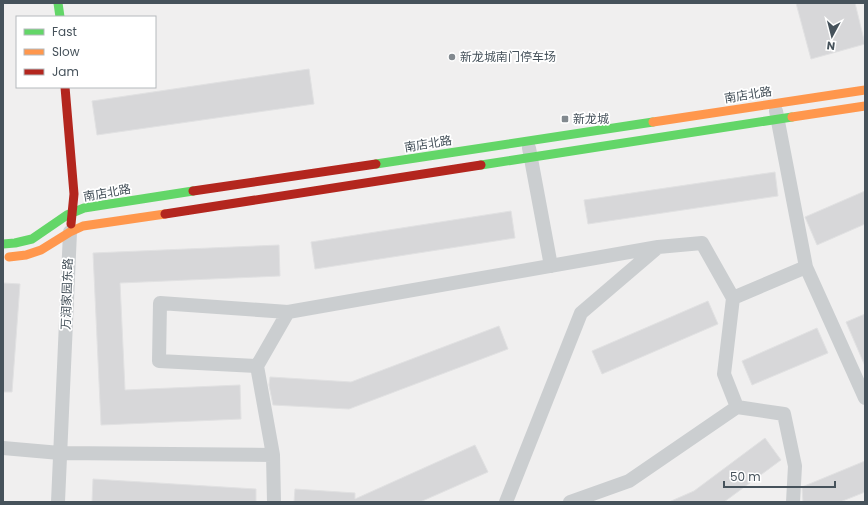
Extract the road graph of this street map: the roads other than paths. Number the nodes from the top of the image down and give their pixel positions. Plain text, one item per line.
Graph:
1 (58, 3) edge
2 (60, 16) edge
3 (65, 88) edge
4 (865, 90) edge
5 (774, 103) junction
6 (865, 106) edge
7 (777, 120) junction
8 (527, 141) junction
9 (530, 157) junction
10 (73, 212) junction
11 (70, 232) junction
12 (3, 244) edge
13 (658, 247) junction
14 (3, 257) edge
15 (551, 266) junction
16 (806, 267) junction
17 (733, 298) junction
18 (288, 312) junction
19 (257, 366) junction
20 (865, 398) edge
21 (736, 407) junction
22 (3, 448) edge
23 (60, 453) junction
24 (273, 455) junction
25 (58, 502) edge
26 (274, 502) edge
27 (506, 502) edge
28 (570, 502) edge
29 (793, 502) edge

1 - 2 main road
3 - 10 main road, 万润家园东路
4 - 5 main road, 南店北路
5 - 7 street
5 - 8 main road, 南店北路
6 - 7 main road
7 - 9 main road
7 - 16 street
8 - 9 street
8 - 10 main road, 南店北路
9 - 11 main road
9 - 15 street
10 - 11 main road, 万润家园东路
10 - 12 main road, 南店北路
11 - 14 main road
11 - 23 street, 万润家园东路
13 - 15 street
13 - 17 street
13 - 27 street
15 - 18 street
16 - 17 street
16 - 20 street
17 - 21 street
18 - 19 street
18 - 19 street
19 - 24 street
21 - 28 street
21 - 29 street
22 - 23 street
23 - 24 street
23 - 25 street, 万润家园东路
24 - 26 street

